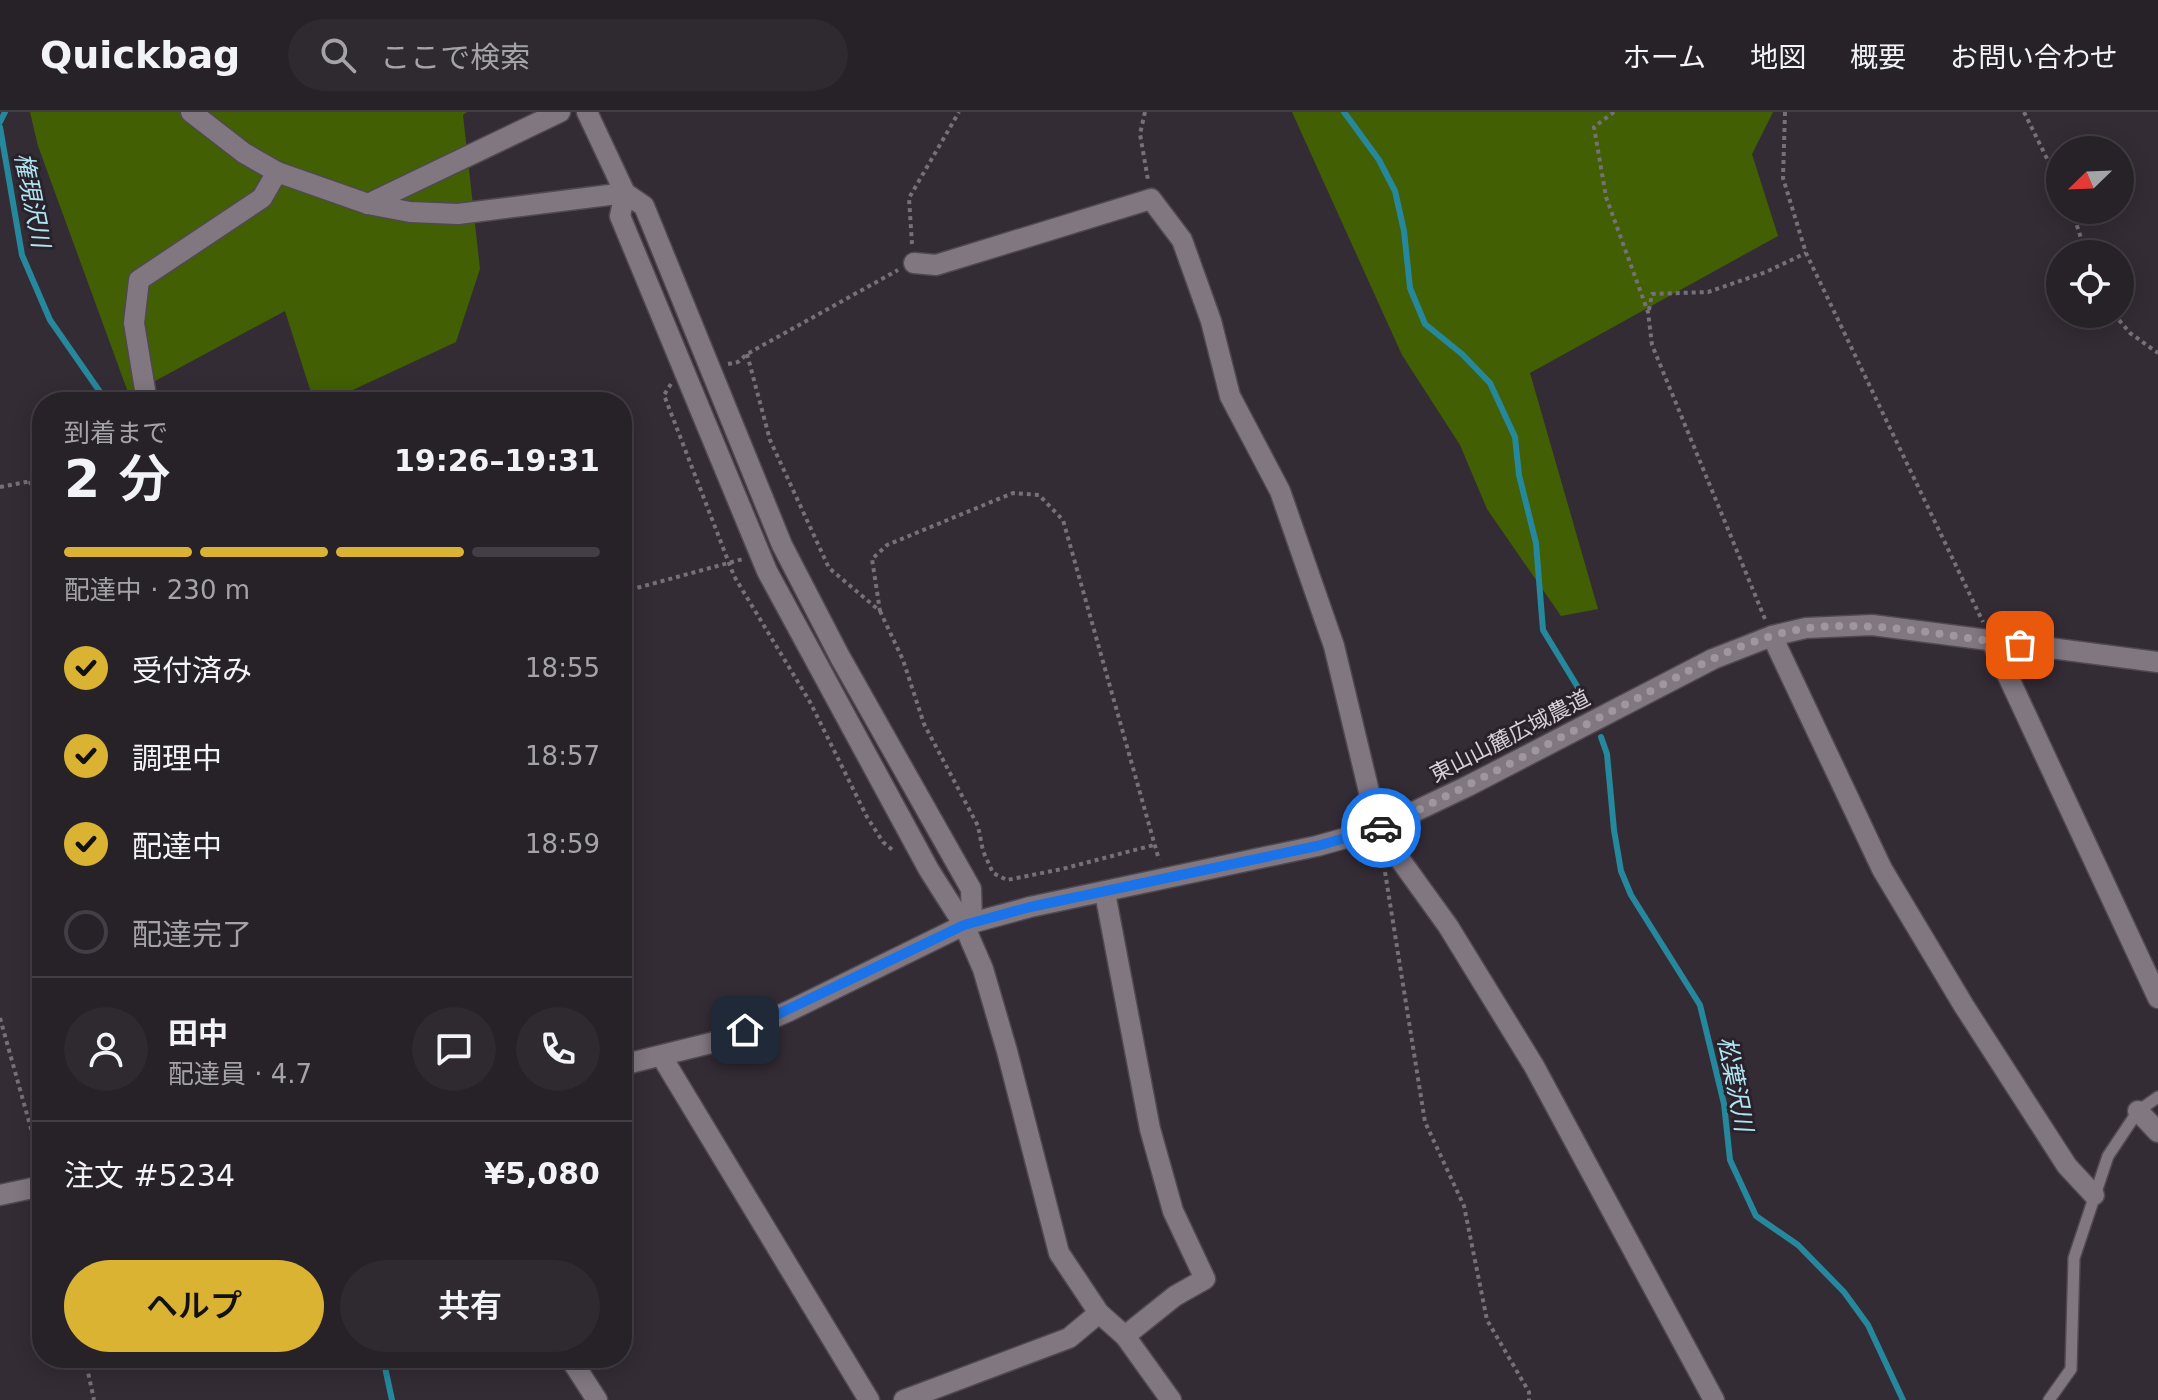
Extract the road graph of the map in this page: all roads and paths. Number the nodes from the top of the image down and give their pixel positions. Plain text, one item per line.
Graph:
1 (191, 112) edge
2 (560, 112) edge
3 (587, 112) edge
4 (959, 112) edge
5 (1145, 112) edge
6 (1614, 112) edge
7 (1785, 112) edge
8 (2024, 112) edge
9 (2046, 157) edge
10 (277, 172) junction
11 (625, 193) junction
12 (1151, 199) junction
13 (368, 204) junction
14 (1806, 253) junction
15 (914, 263) junction
16 (1648, 312) junction
17 (2126, 328) edge
18 (2158, 353) edge
19 (747, 354) junction
20 (711, 369) junction
21 (145, 392) edge
22 (30, 481) joint
23 (0, 487) edge
24 (32, 490) edge
25 (759, 555) junction
26 (632, 589) edge
27 (880, 611) junction
28 (1772, 636) junction
29 (1992, 642) junction
30 (2158, 662) edge
31 (1378, 829) junction
32 (1154, 845) junction
33 (1164, 878) junction
34 (1105, 893) junction
35 (968, 924) junction
36 (2158, 998) edge
37 (0, 1018) edge
38 (662, 1057) junction
39 (632, 1063) edge
40 (2158, 1097) edge
41 (2138, 1111) junction
42 (32, 1132) edge
43 (2158, 1132) edge
44 (32, 1188) edge
45 (0, 1195) edge
46 (2094, 1195) junction
47 (1099, 1313) junction
48 (1125, 1336) junction
49 (87, 1368) edge
50 (576, 1368) edge
51 (94, 1400) edge
52 (597, 1400) edge
53 (869, 1400) edge
54 (904, 1400) edge
55 (1171, 1400) edge
56 (1529, 1400) edge
57 (1714, 1400) edge
58 (2049, 1400) edge

1 - 10 street
2 - 13 street
3 - 11 street
4 - 15 path
5 - 12 path
6 - 16 path
7 - 14 path
8 - 9 path
10 - 13 street
10 - 21 street
11 - 13 street
11 - 20 street
11 - 25 street
12 - 15 street
12 - 31 street
14 - 16 path
14 - 29 path
15 - 19 path
16 - 28 path
17 - 18 path
19 - 20 path
19 - 27 path
20 - 35 street
22 - 23 path
22 - 24 path
25 - 26 path
25 - 35 street
27 - 32 path
27 - 32 path
28 - 29 street, 東山山麓広域農道
28 - 31 street, 東山山麓広域農道
28 - 46 street
29 - 30 street, 東山山麓広域農道
29 - 36 street
31 - 33 street, 東山山麓広域農道
31 - 56 path
31 - 57 street
32 - 33 path
33 - 34 street, 東山山麓広域農道
34 - 35 street, 東山山麓広域農道
34 - 48 street
35 - 38 street, 東山山麓広域農道
35 - 47 street
37 - 42 path
38 - 39 street, 東山山麓広域農道
38 - 53 street
40 - 41 lane
41 - 43 street
41 - 46 lane
44 - 45 street
46 - 58 lane
47 - 48 street
47 - 54 street
48 - 55 street
49 - 51 path
50 - 52 street

